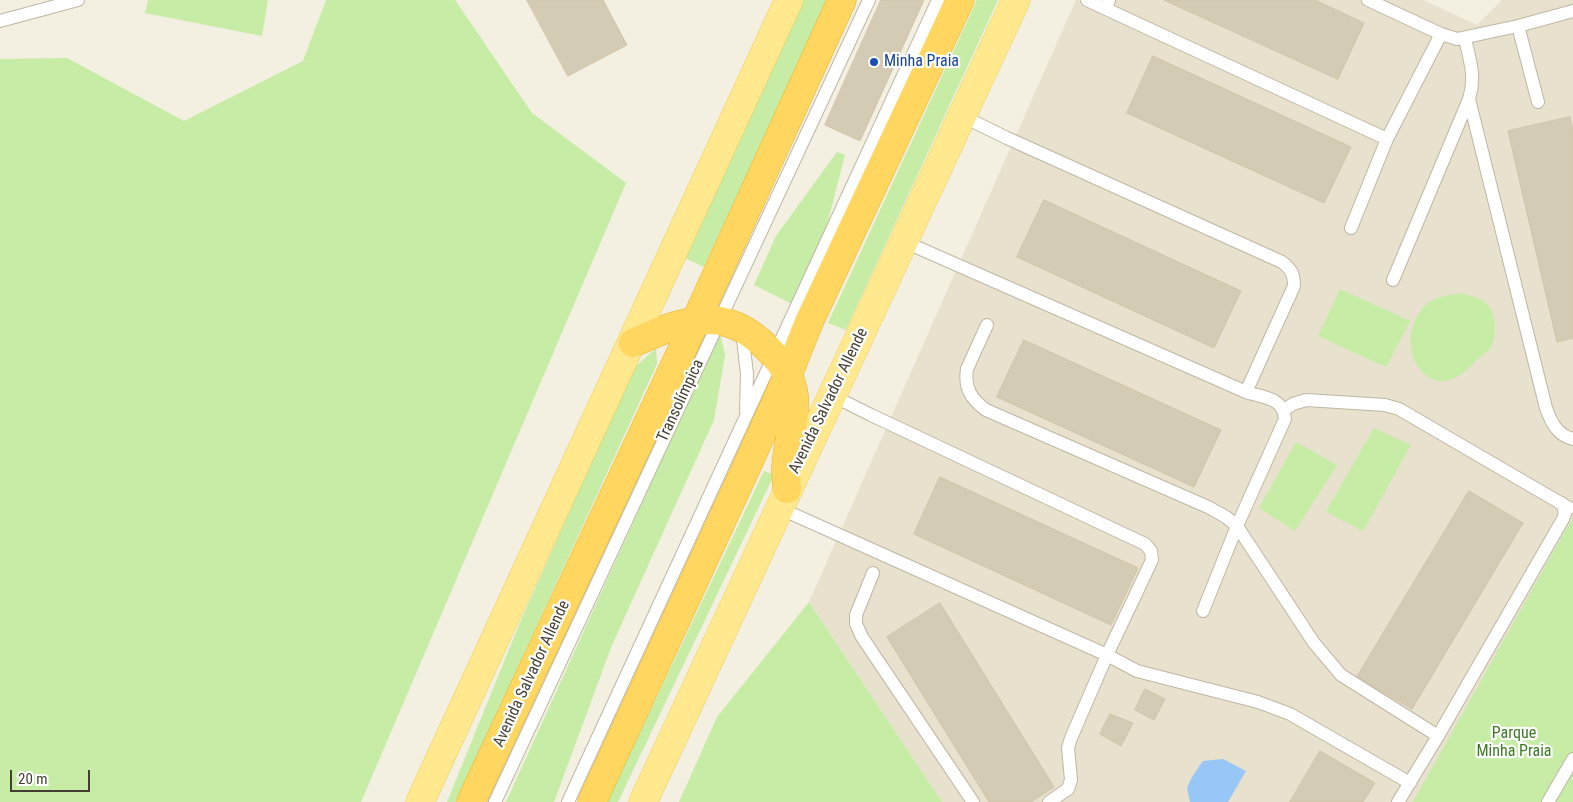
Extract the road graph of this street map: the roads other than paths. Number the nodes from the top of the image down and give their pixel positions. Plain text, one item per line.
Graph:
1 (78, 0) edge
2 (789, 0) edge
3 (842, 0) edge
4 (869, 0) edge
5 (938, 0) edge
6 (960, 0) edge
7 (1016, 0) edge
8 (1087, 0) edge
9 (1368, 0) edge
10 (1108, 4) edge
11 (1573, 11) edge
12 (0, 22) edge
13 (1518, 26) junction
14 (1441, 34) junction
15 (1465, 39) junction
16 (1469, 99) junction
17 (1538, 102) dead end
18 (962, 116) junction
19 (1387, 139) junction
20 (1351, 228) dead end
21 (905, 242) junction
22 (1392, 280) dead end
23 (719, 323) junction
24 (987, 325) dead end
25 (633, 343) junction
26 (781, 366) junction
27 (1246, 392) junction
28 (831, 395) junction
29 (1284, 410) junction
30 (746, 419) junction
31 (1573, 439) edge
32 (783, 499) junction
33 (1568, 506) edge
34 (1237, 526) junction
35 (873, 573) dead end
36 (1202, 611) dead end
37 (1107, 655) junction
38 (1438, 736) junction
39 (1573, 759) edge
40 (1410, 783) junction
41 (420, 802) edge
42 (471, 802) edge
43 (495, 802) edge
44 (568, 802) edge
45 (592, 802) edge
46 (643, 802) edge
47 (973, 802) edge
48 (1050, 802) edge
49 (1398, 802) edge
50 (1548, 802) edge

1 - 12 lane
2 - 25 main road
3 - 23 highway, Avenida Salvador Allende
4 - 23 lane, Transolímpica
5 - 26 lane
6 - 26 highway
7 - 18 main road, Avenida Salvador Allende
8 - 10 lane
9 - 14 lane
10 - 19 lane
11 - 13 lane
13 - 15 lane
13 - 17 lane
14 - 15 lane
14 - 19 lane
15 - 16 lane
16 - 22 lane
16 - 31 lane
18 - 21 main road, Avenida Salvador Allende
18 - 27 lane
19 - 20 lane
21 - 27 lane
21 - 28 main road, Avenida Salvador Allende
23 - 25 highway
23 - 26 highway
23 - 30 lane
23 - 42 highway, Avenida Salvador Allende
23 - 43 lane, Transolímpica
24 - 34 lane
25 - 41 main road
26 - 30 lane
26 - 32 highway
26 - 45 highway
27 - 29 lane
28 - 32 main road, Avenida Salvador Allende
28 - 37 lane
29 - 33 lane
29 - 34 lane
30 - 44 lane
32 - 37 lane
32 - 46 main road, Avenida Salvador Allende
33 - 38 lane
34 - 36 lane
34 - 38 lane
35 - 47 lane
37 - 40 lane
37 - 48 lane
38 - 40 lane
39 - 50 lane
40 - 49 lane

